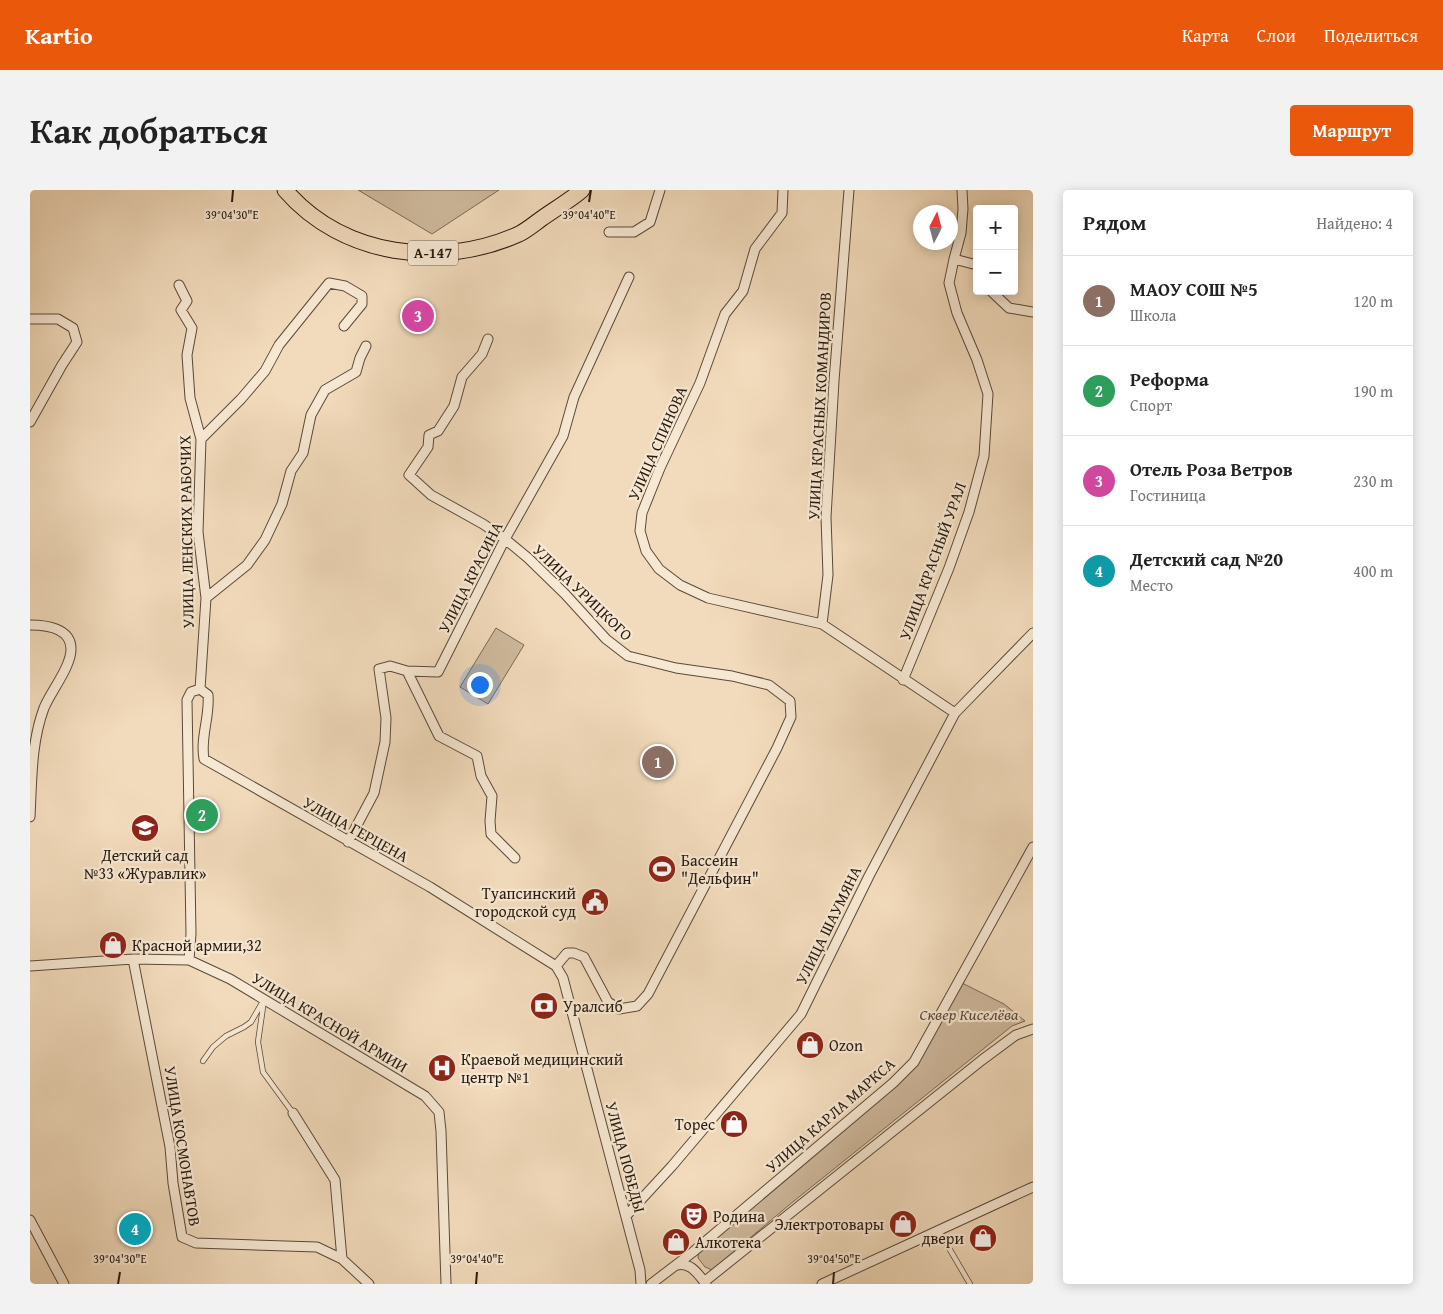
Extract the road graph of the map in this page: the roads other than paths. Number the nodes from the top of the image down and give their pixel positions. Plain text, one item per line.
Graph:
1 (286, 190) edge
2 (582, 190) edge
3 (660, 190) edge
4 (783, 190) edge
5 (849, 190) edge
6 (962, 190) edge
7 (609, 232) dead end
8 (954, 259) junction
9 (973, 264) edge
10 (629, 277) dead end
11 (179, 285) dead end
12 (995, 295) edge
13 (1033, 312) edge
14 (30, 319) edge
15 (344, 326) dead end
16 (488, 339) dead end
17 (366, 346) dead end
18 (30, 422) edge
19 (201, 439) junction
20 (505, 539) junction
21 (206, 598) junction
22 (822, 624) junction
23 (30, 625) edge
24 (1033, 633) edge
25 (407, 671) junction
26 (903, 680) junction
27 (200, 689) junction
28 (955, 713) junction
29 (30, 817) edge
30 (348, 842) junction
31 (1033, 847) edge
32 (515, 858) dead end
33 (133, 959) junction
34 (189, 960) junction
35 (30, 966) edge
36 (556, 966) junction
37 (264, 1000) junction
38 (1030, 1032) edge
39 (204, 1061) dead end
40 (293, 1113) joint
41 (1033, 1187) edge
42 (626, 1216) junction
43 (30, 1220) edge
44 (939, 1231) junction
45 (693, 1252) junction
46 (342, 1259) junction
47 (676, 1265) junction
48 (691, 1267) junction
49 (641, 1280) edge
50 (652, 1283) edge
51 (705, 1283) edge
52 (64, 1284) edge
53 (369, 1284) edge
54 (446, 1284) edge
55 (822, 1284) edge
56 (970, 1284) edge

1 - 2 highway, А-147
3 - 7 street
4 - 22 street, УЛИЦА СПИНОВА
5 - 22 street, УЛИЦА КРАСНЫХ КОМАНДИРОВ
6 - 8 street, УЛИЦА КРАСНЫЙ УРАЛ
8 - 9 street
8 - 26 street, УЛИЦА КРАСНЫЙ УРАЛ
10 - 20 street, УЛИЦА КРАСИНА
11 - 19 street, УЛИЦА ЛЕНСКИХ РАБОЧИХ
12 - 13 street
14 - 18 street
15 - 19 street
16 - 20 street, УЛИЦА УРИЦКОГО
17 - 21 street
19 - 21 street, УЛИЦА ЛЕНСКИХ РАБОЧИХ
20 - 25 street, УЛИЦА КРАСИНА
20 - 36 street, УЛИЦА УРИЦКОГО
21 - 27 street, УЛИЦА ЛЕНСКИХ РАБОЧИХ
22 - 26 street, УЛИЦА СПИНОВА
23 - 29 street
24 - 28 street, УЛИЦА ШАУМЯНА
25 - 30 street, УЛИЦА КРАСИНА
25 - 32 street
26 - 28 street, УЛИЦА СПИНОВА
27 - 30 street, УЛИЦА ГЕРЦЕНА
27 - 34 street
28 - 42 street, УЛИЦА ШАУМЯНА
30 - 36 street, УЛИЦА ГЕРЦЕНА
31 - 45 street, УЛИЦА КАРЛА МАРКСА
33 - 34 street, УЛИЦА КРАСНОЙ АРМИИ
33 - 35 street, УЛИЦА КРАСНОЙ АРМИИ
33 - 46 street, УЛИЦА КОСМОНАВТОВ
34 - 37 street, УЛИЦА КРАСНОЙ АРМИИ
36 - 42 street, УЛИЦА ПОБЕДЫ
37 - 39 lane
37 - 40 lane
37 - 54 street, УЛИЦА КРАСНОЙ АРМИИ
38 - 51 street
40 - 46 street
41 - 44 street
42 - 49 street, УЛИЦА ПОБЕДЫ
43 - 52 street
44 - 55 street
44 - 56 lane
45 - 47 street, УЛИЦА КАРЛА МАРКСА
45 - 48 street
46 - 53 street
47 - 48 street
47 - 50 street, УЛИЦА КАРЛА МАРКСА
48 - 51 street
49 - 50 street, УЛИЦА ПОБЕДЫ

